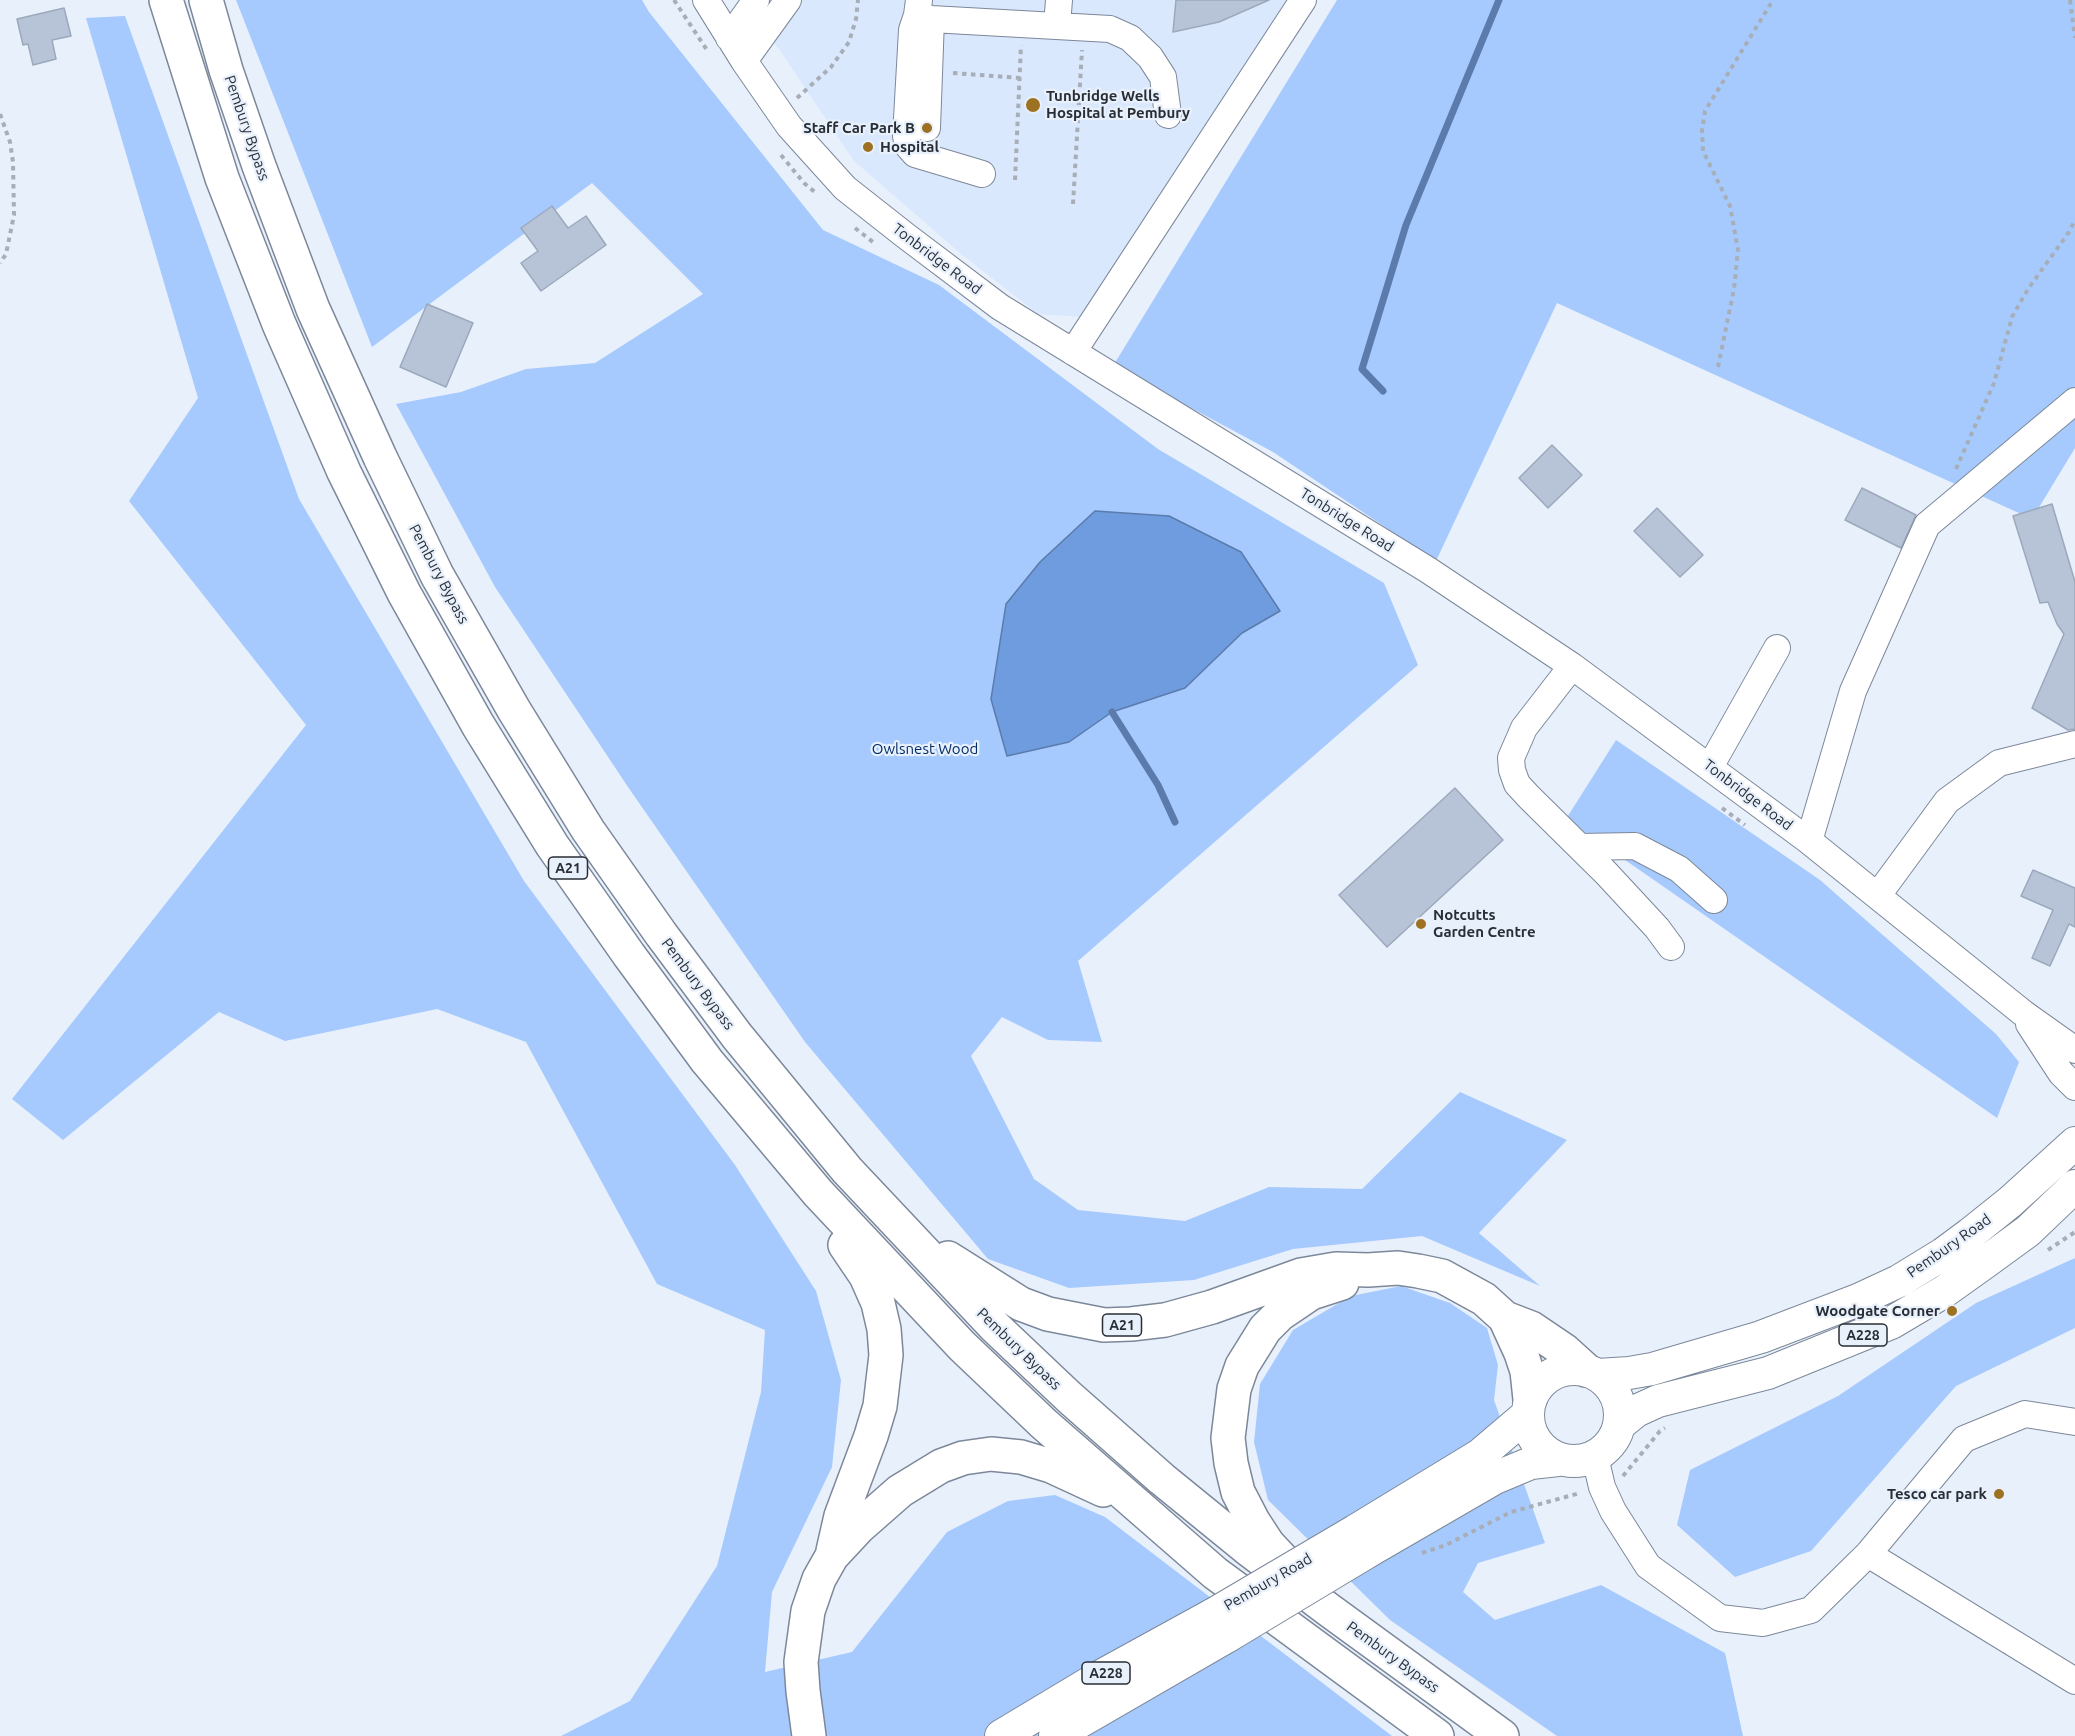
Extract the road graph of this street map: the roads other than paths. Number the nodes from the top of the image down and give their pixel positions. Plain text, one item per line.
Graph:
1 (166, 0) edge
2 (206, 0) edge
3 (705, 0) edge
4 (756, 0) edge
5 (788, 0) edge
6 (1303, 0) edge
7 (922, 11) edge
8 (991, 11) edge
9 (1021, 12) edge
10 (1058, 12) edge
11 (729, 38) junction
12 (744, 61) junction
13 (1168, 115) dead end
14 (927, 128) dead end
15 (982, 174) dead end
16 (1073, 352) junction
17 (2075, 401) edge
18 (1777, 648) dead end
19 (1572, 666) junction
20 (2075, 744) edge
21 (1710, 767) junction
22 (1809, 841) junction
23 (1580, 847) junction
24 (1878, 895) junction
25 (1714, 900) dead end
26 (1671, 947) dead end
27 (2023, 1013) junction
28 (2075, 1050) edge
29 (2075, 1087) edge
30 (2075, 1143) edge
31 (2075, 1186) edge
32 (818, 1193) junction
33 (895, 1222) junction
34 (1368, 1270) junction
35 (1505, 1318) junction
36 (1592, 1373) junction
37 (1528, 1407) junction
38 (2075, 1422) edge
39 (1620, 1424) junction
40 (1595, 1457) junction
41 (1558, 1460) junction
42 (1134, 1503) junction
43 (1362, 1541) junction
44 (1868, 1554) junction
45 (832, 1556) junction
46 (1329, 1611) junction
47 (1221, 1625) junction
48 (2075, 1681) edge
49 (810, 1731) edge
50 (1001, 1736) edge
51 (1055, 1736) edge
52 (1437, 1736) edge
53 (1502, 1736) edge

1 - 32 highway, A21
2 - 33 highway, Pembury Bypass / A21
3 - 11 street, Tonbridge Road
4 - 11 street
5 - 12 street
6 - 16 street
7 - 8 street
7 - 14 street
7 - 15 street
8 - 9 street
9 - 10 street
10 - 13 street
11 - 12 street, Tonbridge Road
12 - 16 street, Tonbridge Road
16 - 19 street, Tonbridge Road
17 - 22 street
18 - 21 street
19 - 21 street, Tonbridge Road
19 - 23 street
20 - 24 street
21 - 22 street, Tonbridge Road
22 - 24 street, Tonbridge Road
23 - 25 street
23 - 26 street
24 - 27 street, Tonbridge Road
27 - 28 street, Tonbridge Road
27 - 29 street, Tonbridge Road
30 - 36 main road, Pembury Road / A228
31 - 39 main road, A228
32 - 42 highway, A21
32 - 45 highway, A21
33 - 34 highway, A21
33 - 46 highway, Pembury Bypass / A21
34 - 35 highway, A21
34 - 46 highway, A21
35 - 36 highway, A21
35 - 37 highway, A21
36 - 37 main road
36 - 39 main road
37 - 41 main road
37 - 43 main road, Pembury Road / A228
38 - 44 street
39 - 40 main road
40 - 41 main road
40 - 44 street
41 - 43 main road, Pembury Road / A228
42 - 45 highway, A21
42 - 52 highway, A21
43 - 47 main road, Pembury Road / A228, bridge
44 - 48 street
45 - 49 highway, A21
46 - 53 highway, Pembury Bypass / A21
47 - 50 main road, Pembury Road / A228
47 - 51 main road, Pembury Road / A228

